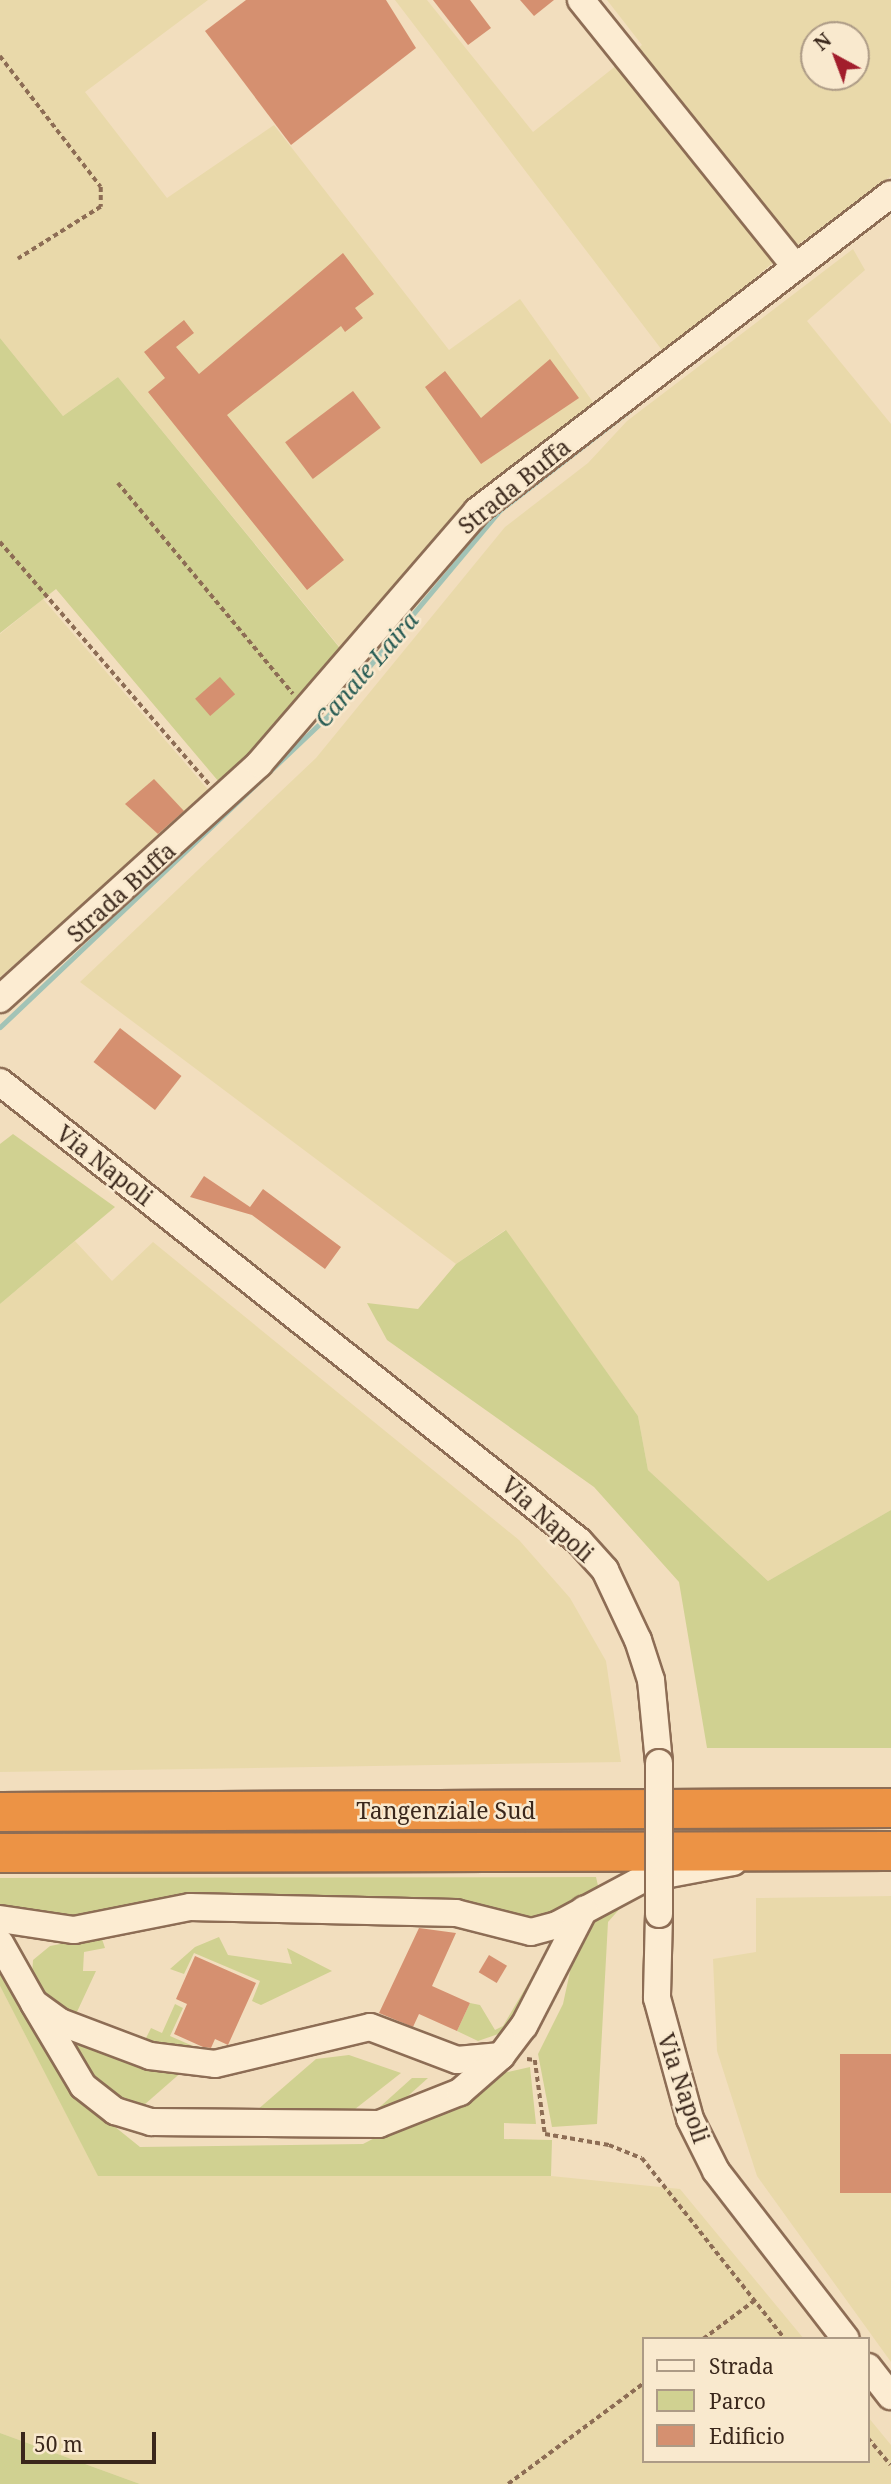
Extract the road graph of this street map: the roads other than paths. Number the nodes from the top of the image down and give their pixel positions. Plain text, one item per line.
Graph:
1 (581, 0) edge
2 (891, 194) edge
3 (795, 265) junction
4 (0, 999) edge
5 (0, 1082) edge
6 (891, 1808) edge
7 (0, 1812) edge
8 (891, 1851) edge
9 (776, 1852) junction
10 (0, 1853) edge
11 (584, 1910) junction
12 (0, 1919) edge
13 (0, 1943) edge
14 (34, 2003) junction
15 (500, 2056) junction
16 (844, 2337) edge
17 (870, 2370) edge
18 (891, 2396) edge

1 - 3 street
2 - 3 street, Strada Buffa
3 - 4 street, Strada Buffa
5 - 16 street, Via Napoli, bridge
6 - 7 highway, Tangenziale Sud
8 - 9 highway, Tangenziale Sud
9 - 10 highway, Tangenziale Sud
9 - 11 street
11 - 12 street
11 - 15 street
13 - 14 street
14 - 15 street
14 - 15 street
17 - 18 street

